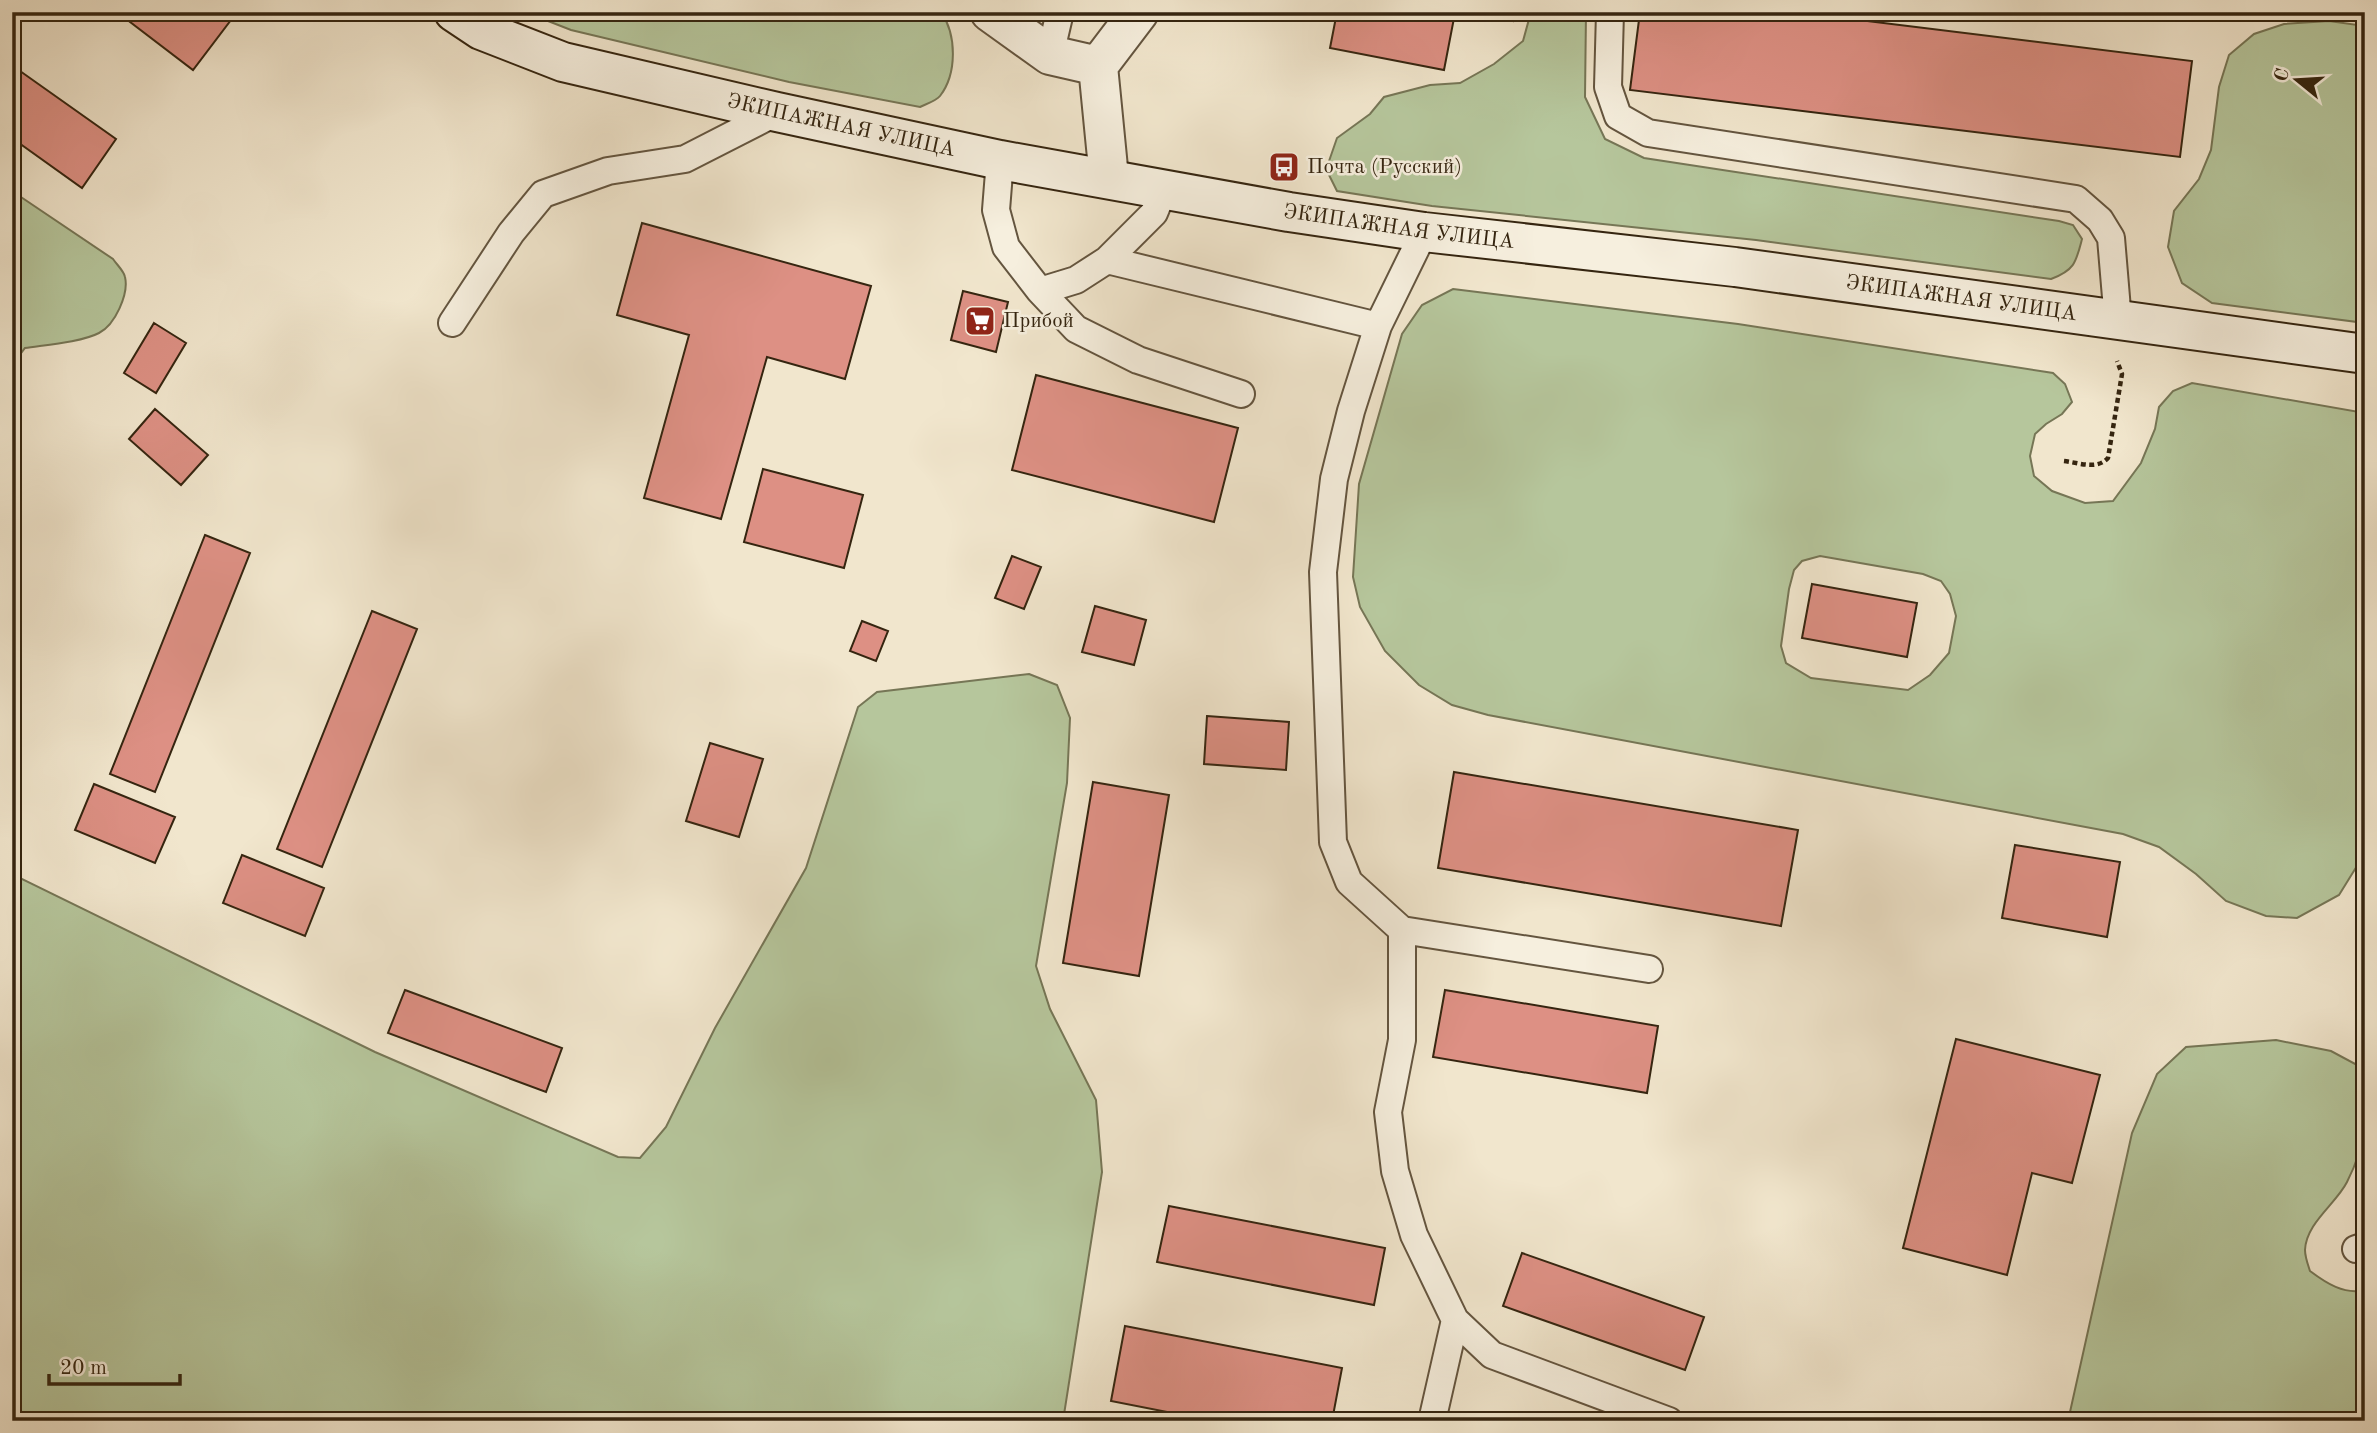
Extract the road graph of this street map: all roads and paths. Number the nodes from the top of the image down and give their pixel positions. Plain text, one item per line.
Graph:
1 (454, 12) edge
2 (990, 12) edge
3 (1060, 12) edge
4 (1139, 12) edge
5 (1610, 12) edge
6 (1050, 55) junction
7 (1098, 66) junction
8 (777, 112) junction
9 (1000, 160) junction
10 (1109, 178) junction
11 (1164, 189) junction
12 (1424, 232) junction
13 (1107, 260) junction
14 (1040, 291) junction
15 (2118, 321) junction
16 (452, 323) dead end
17 (1378, 326) junction
18 (2365, 354) edge
19 (1241, 394) dead end
20 (1402, 930) junction
21 (1649, 969) dead end
22 (1455, 1320) junction
23 (1432, 1421) edge
24 (1669, 1421) edge

1 - 8 main road, ЭКИПАЖНАЯ УЛИЦА
2 - 6 main road
3 - 6 lane
4 - 7 main road
5 - 15 lane
6 - 7 main road
7 - 10 main road
8 - 9 main road, ЭКИПАЖНАЯ УЛИЦА
8 - 16 lane
9 - 10 main road, ЭКИПАЖНАЯ УЛИЦА
9 - 14 lane
10 - 11 main road, ЭКИПАЖНАЯ УЛИЦА
11 - 12 main road, ЭКИПАЖНАЯ УЛИЦА
11 - 13 lane
12 - 15 main road, ЭКИПАЖНАЯ УЛИЦА
12 - 17 lane
13 - 14 lane
13 - 17 lane
14 - 19 lane
15 - 18 main road, ЭКИПАЖНАЯ УЛИЦА
17 - 20 lane
20 - 21 lane
20 - 22 lane
22 - 23 lane
22 - 24 lane

